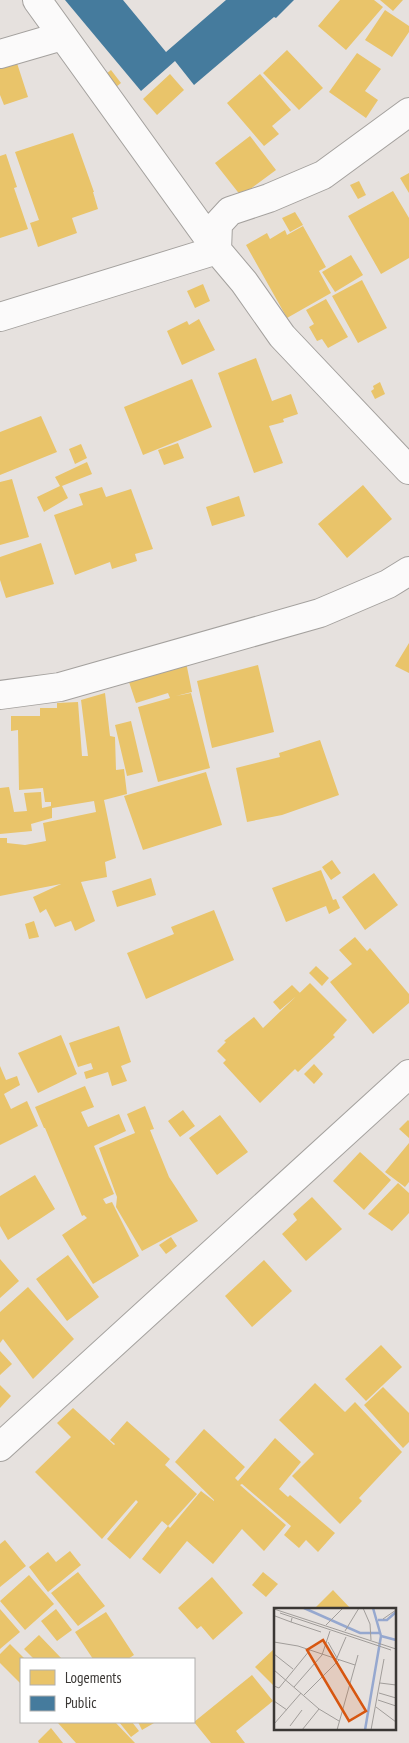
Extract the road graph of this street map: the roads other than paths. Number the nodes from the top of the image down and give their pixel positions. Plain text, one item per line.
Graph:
1 (37, 0) edge
2 (62, 36) junction
3 (0, 54) edge
4 (409, 112) edge
5 (217, 250) junction
6 (0, 317) edge
7 (409, 470) edge
8 (409, 571) edge
9 (0, 695) edge
10 (409, 1074) edge
11 (0, 1447) edge

1 - 2 street
2 - 3 street
2 - 5 street
4 - 5 street
5 - 6 street
5 - 7 street
8 - 9 street
10 - 11 street

